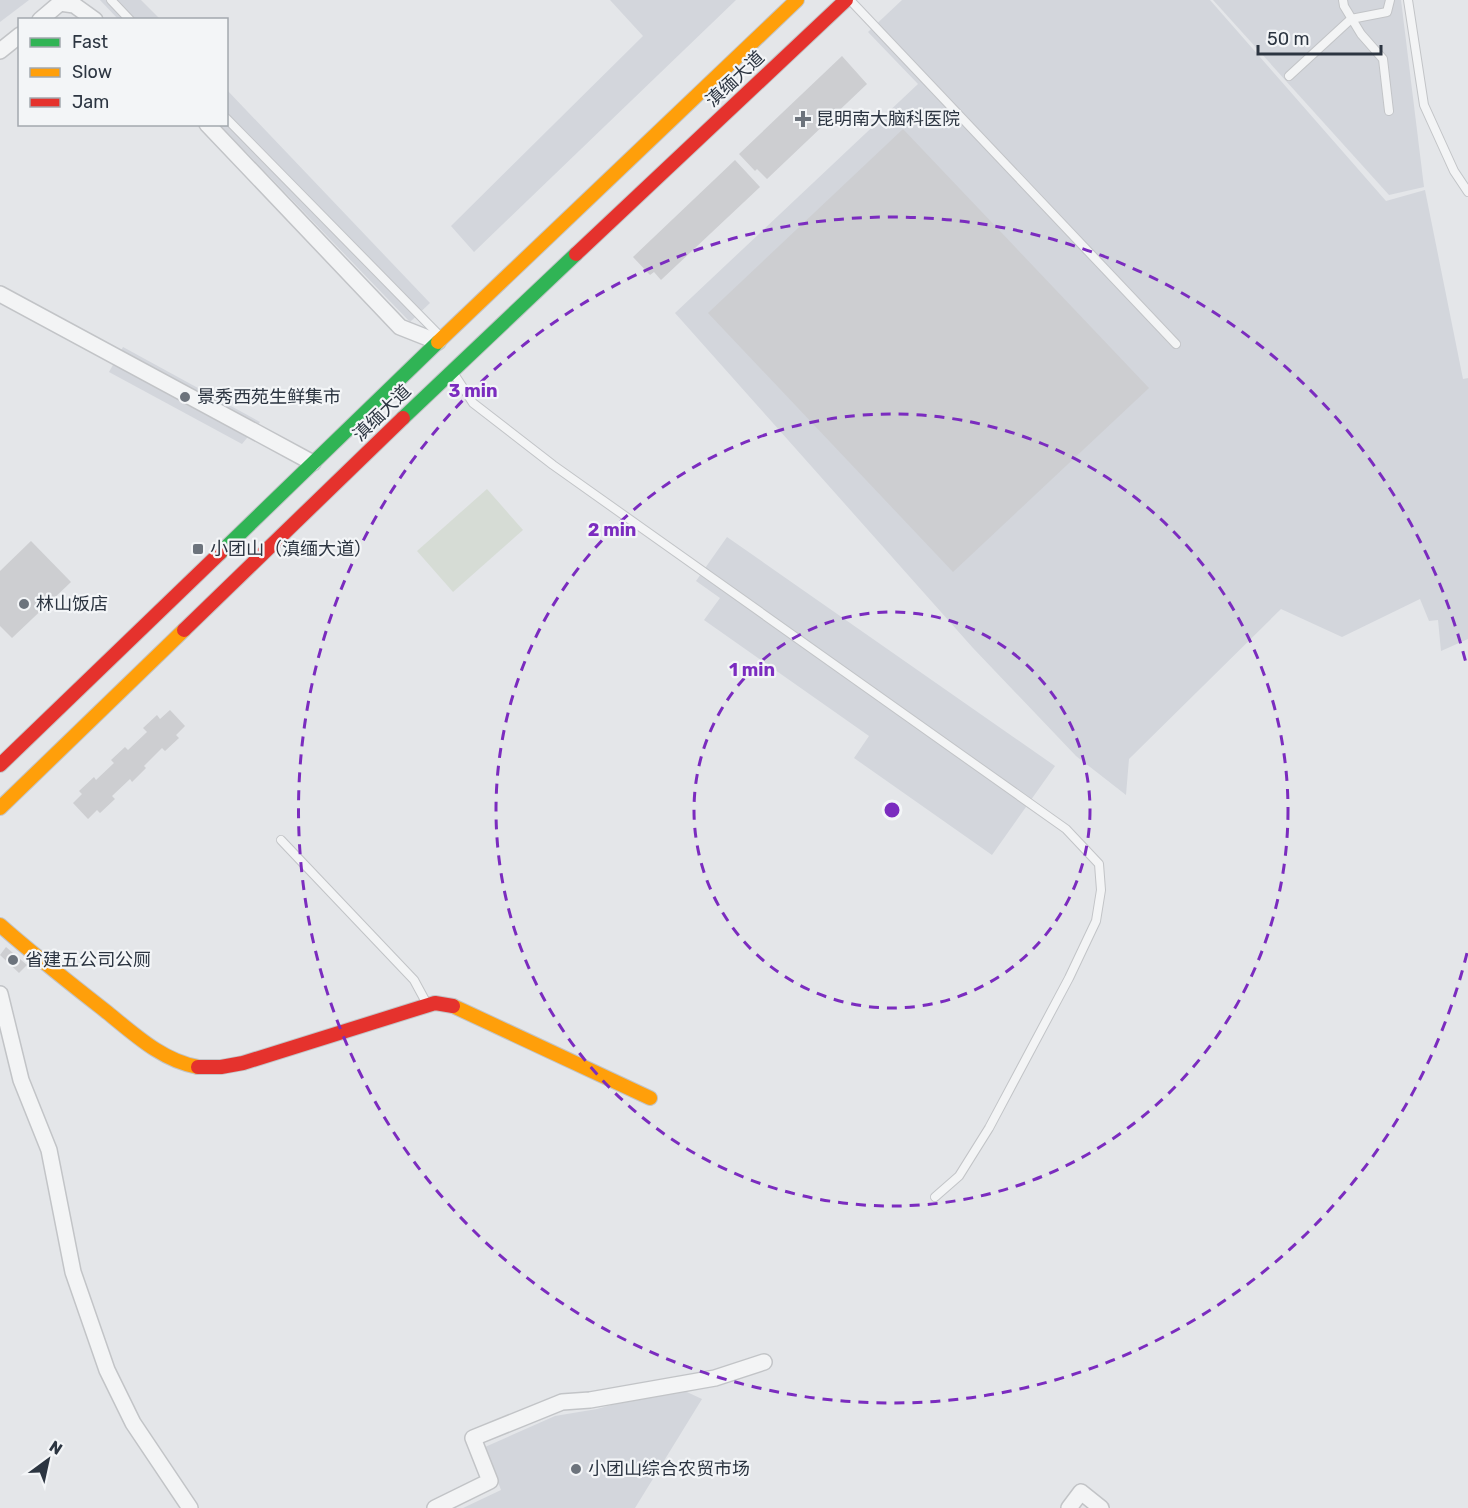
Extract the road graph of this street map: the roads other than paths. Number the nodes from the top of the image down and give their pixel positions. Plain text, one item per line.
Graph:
1 (111, 0) edge
2 (797, 0) edge
3 (848, 0) edge
4 (1343, 0) edge
5 (1390, 0) edge
6 (1408, 0) edge
7 (42, 18) edge
8 (92, 18) edge
9 (128, 18) edge
10 (1352, 19) junction
11 (18, 37) edge
12 (0, 51) edge
13 (1289, 76) dead end
14 (1389, 111) dead end
15 (228, 120) edge
16 (209, 126) edge
17 (1468, 192) edge
18 (0, 294) edge
19 (440, 340) junction
20 (1176, 344) dead end
21 (452, 371) junction
22 (313, 463) junction
23 (0, 765) edge
24 (0, 808) edge
25 (281, 840) dead end
26 (0, 925) edge
27 (0, 994) edge
28 (428, 1005) junction
29 (650, 1098) dead end
30 (935, 1197) dead end
31 (764, 1362) dead end
32 (190, 1508) edge
33 (435, 1508) edge
34 (1069, 1508) edge
35 (1101, 1508) edge

1 - 9 lane
2 - 19 main road, 滇缅大道
3 - 20 lane
3 - 21 main road, 滇缅大道
4 - 10 lane
5 - 10 lane
6 - 17 lane
7 - 8 street
10 - 13 lane
10 - 14 lane
11 - 12 street
15 - 19 lane
16 - 19 street
18 - 22 street
19 - 22 main road, 滇缅大道
21 - 24 main road, 滇缅大道
21 - 30 lane
22 - 23 main road, 滇缅大道
25 - 28 lane
26 - 28 main road
27 - 32 street
28 - 29 main road
31 - 33 street
34 - 35 street

